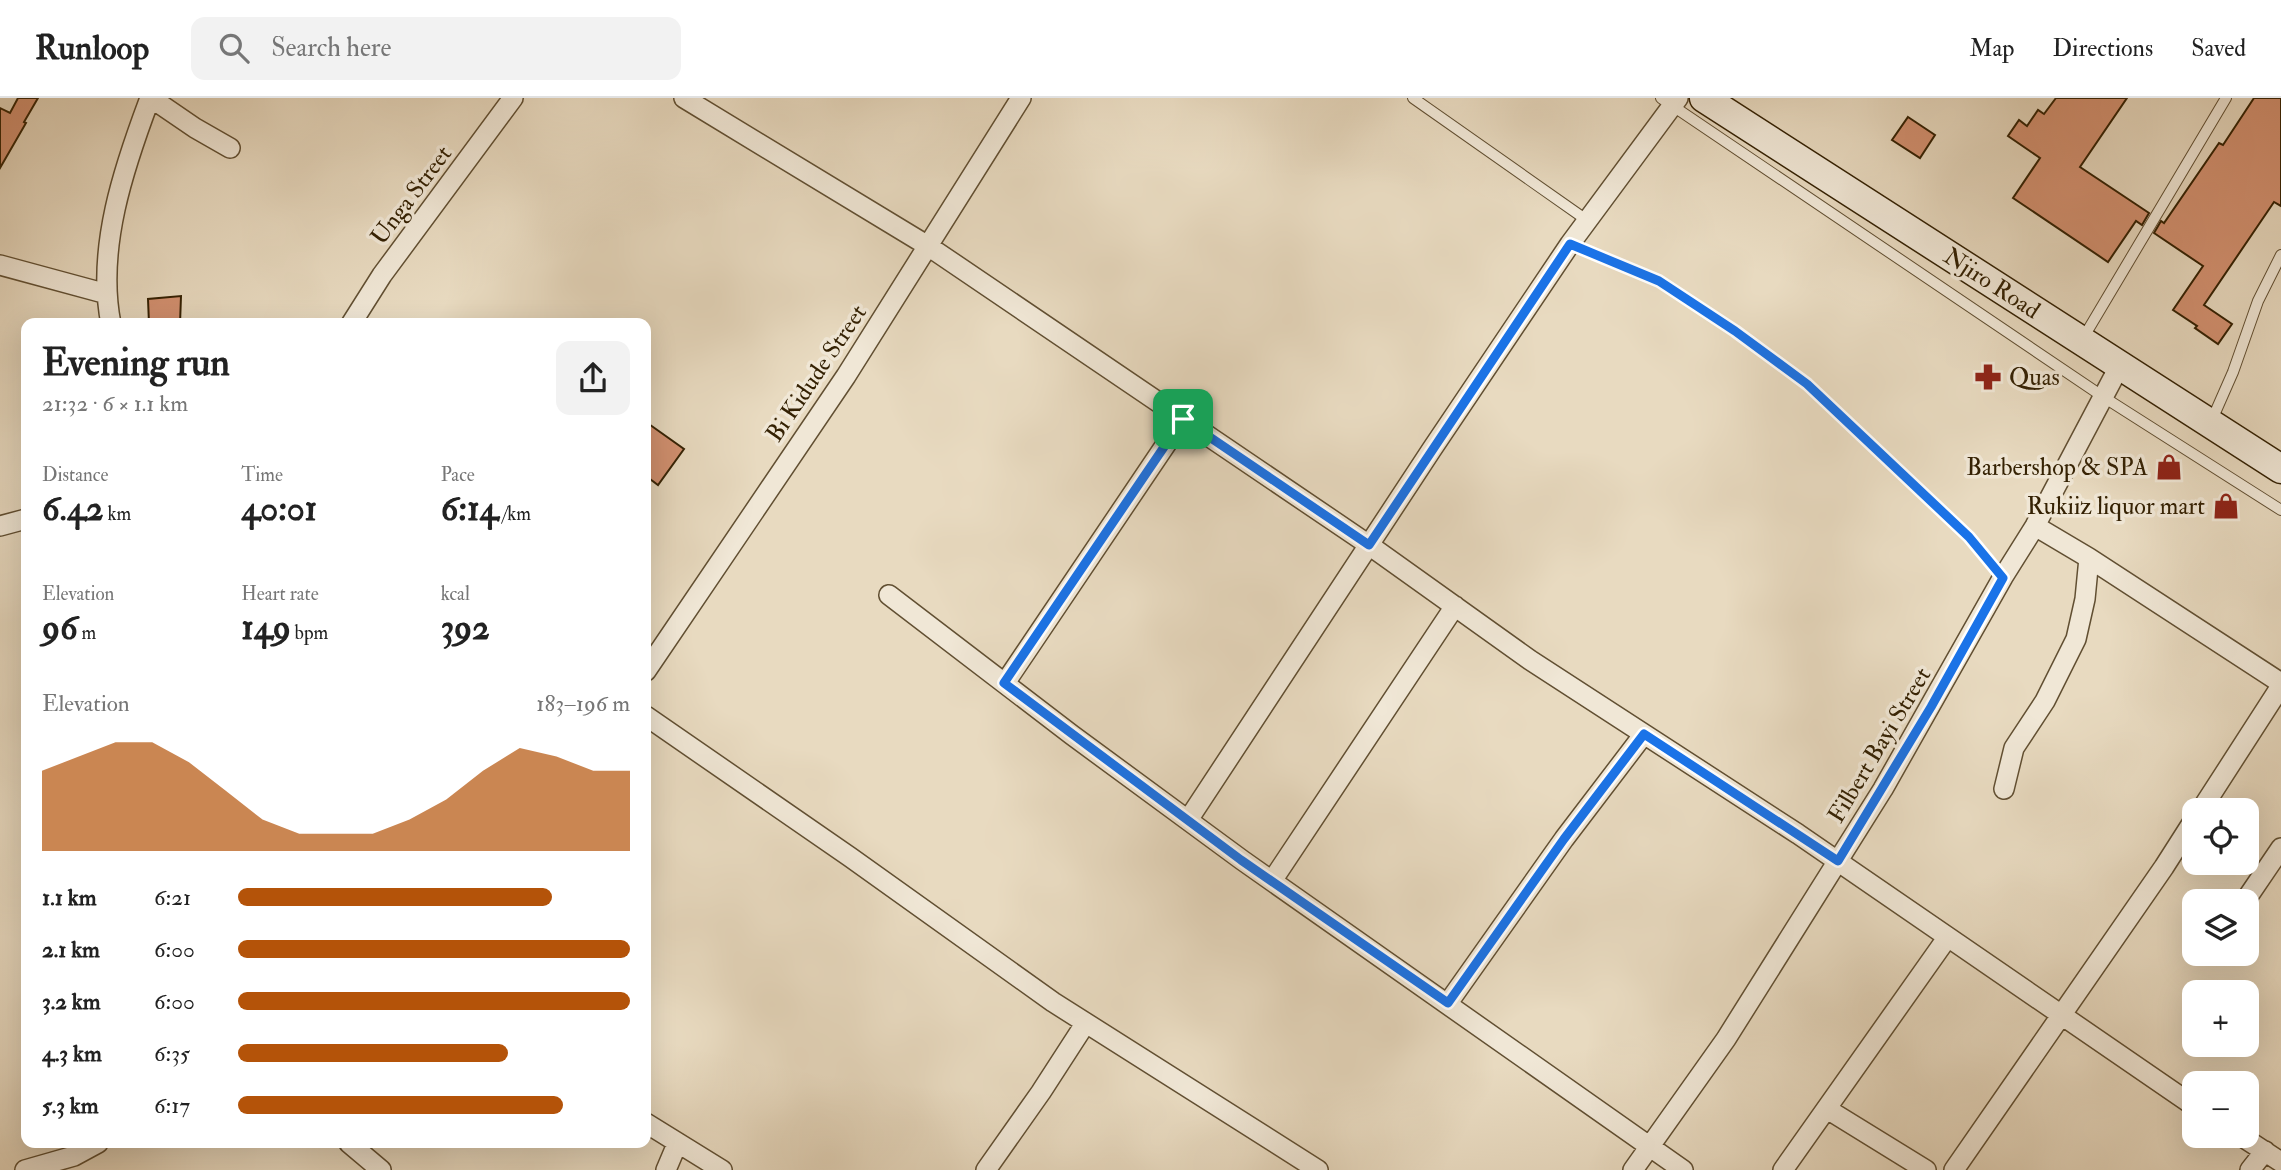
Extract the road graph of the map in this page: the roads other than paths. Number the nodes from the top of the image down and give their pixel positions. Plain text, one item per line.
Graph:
1 (151, 98) edge
2 (513, 98) edge
3 (684, 98) edge
4 (1021, 98) edge
5 (1413, 98) edge
6 (1704, 98) edge
7 (2226, 98) edge
8 (1671, 101) edge
9 (230, 148) dead end
10 (1588, 221) junction
11 (1570, 244) junction
12 (928, 246) junction
13 (2281, 256) edge
14 (0, 265) edge
15 (107, 294) junction
16 (110, 318) edge
17 (355, 318) edge
18 (2081, 340) junction
19 (2120, 365) junction
20 (2105, 398) junction
21 (1183, 419) junction
22 (2210, 422) junction
23 (2281, 469) edge
24 (2281, 510) edge
25 (21, 520) edge
26 (0, 526) edge
27 (2035, 526) junction
28 (1369, 545) junction
29 (2089, 558) junction
30 (2003, 578) junction
31 (889, 595) dead end
32 (1455, 606) junction
33 (651, 664) edge
34 (1004, 683) junction
35 (2281, 685) edge
36 (651, 719) edge
37 (1644, 734) junction
38 (2004, 789) dead end
39 (2208, 798) edge
40 (1188, 820) junction
41 (2182, 839) edge
42 (2281, 848) edge
43 (1838, 861) junction
44 (1272, 881) junction
45 (2253, 889) edge
46 (1947, 938) junction
47 (1448, 1003) junction
48 (2061, 1014) junction
49 (1085, 1024) junction
50 (2182, 1098) edge
51 (1827, 1109) junction
52 (651, 1127) edge
53 (677, 1144) junction
54 (1650, 1147) junction
55 (89, 1148) edge
56 (355, 1148) edge
57 (2273, 1157) edge
58 (25, 1170) edge
59 (381, 1170) edge
60 (666, 1170) edge
61 (722, 1170) edge
62 (986, 1170) edge
63 (1318, 1170) edge
64 (1633, 1170) edge
65 (1683, 1170) edge
66 (1783, 1170) edge
67 (1926, 1170) edge
68 (1954, 1170) edge
69 (2250, 1170) edge

1 - 9 street
1 - 15 street
2 - 17 street, Unga Street
3 - 12 street
4 - 12 street, Bi Kidude Street
5 - 10 lane
6 - 18 street, Njiro Road
7 - 18 lane
8 - 10 street
8 - 20 lane
10 - 11 street
11 - 28 street
11 - 30 lane
12 - 21 street
12 - 33 street, Bi Kidude Street
13 - 22 lane
14 - 15 street
15 - 16 street
18 - 19 street, Njiro Road
19 - 20 street, Filbert Bayi Street
19 - 22 street, Njiro Road
20 - 24 lane
20 - 27 street, Filbert Bayi Street
21 - 28 street
21 - 34 street
22 - 23 street, Njiro Road
25 - 26 street
27 - 29 street
27 - 30 street, Filbert Bayi Street
28 - 32 street
28 - 40 street
29 - 35 street
29 - 38 street
30 - 43 street, Filbert Bayi Street
31 - 34 street
32 - 37 street
32 - 44 street
34 - 40 street
35 - 39 street
36 - 49 street
37 - 43 street
37 - 47 street
40 - 44 street
41 - 48 street
42 - 45 street
43 - 46 street
43 - 54 street, Filbert Bayi Street
44 - 47 street
46 - 48 street
46 - 51 street
47 - 54 street
48 - 50 street
48 - 68 street
49 - 62 street
49 - 63 street
51 - 66 street
51 - 67 street
52 - 53 street
53 - 60 street
53 - 61 street
54 - 64 street, Filbert Bayi Street
54 - 65 street
55 - 58 street
56 - 59 street
57 - 69 street

